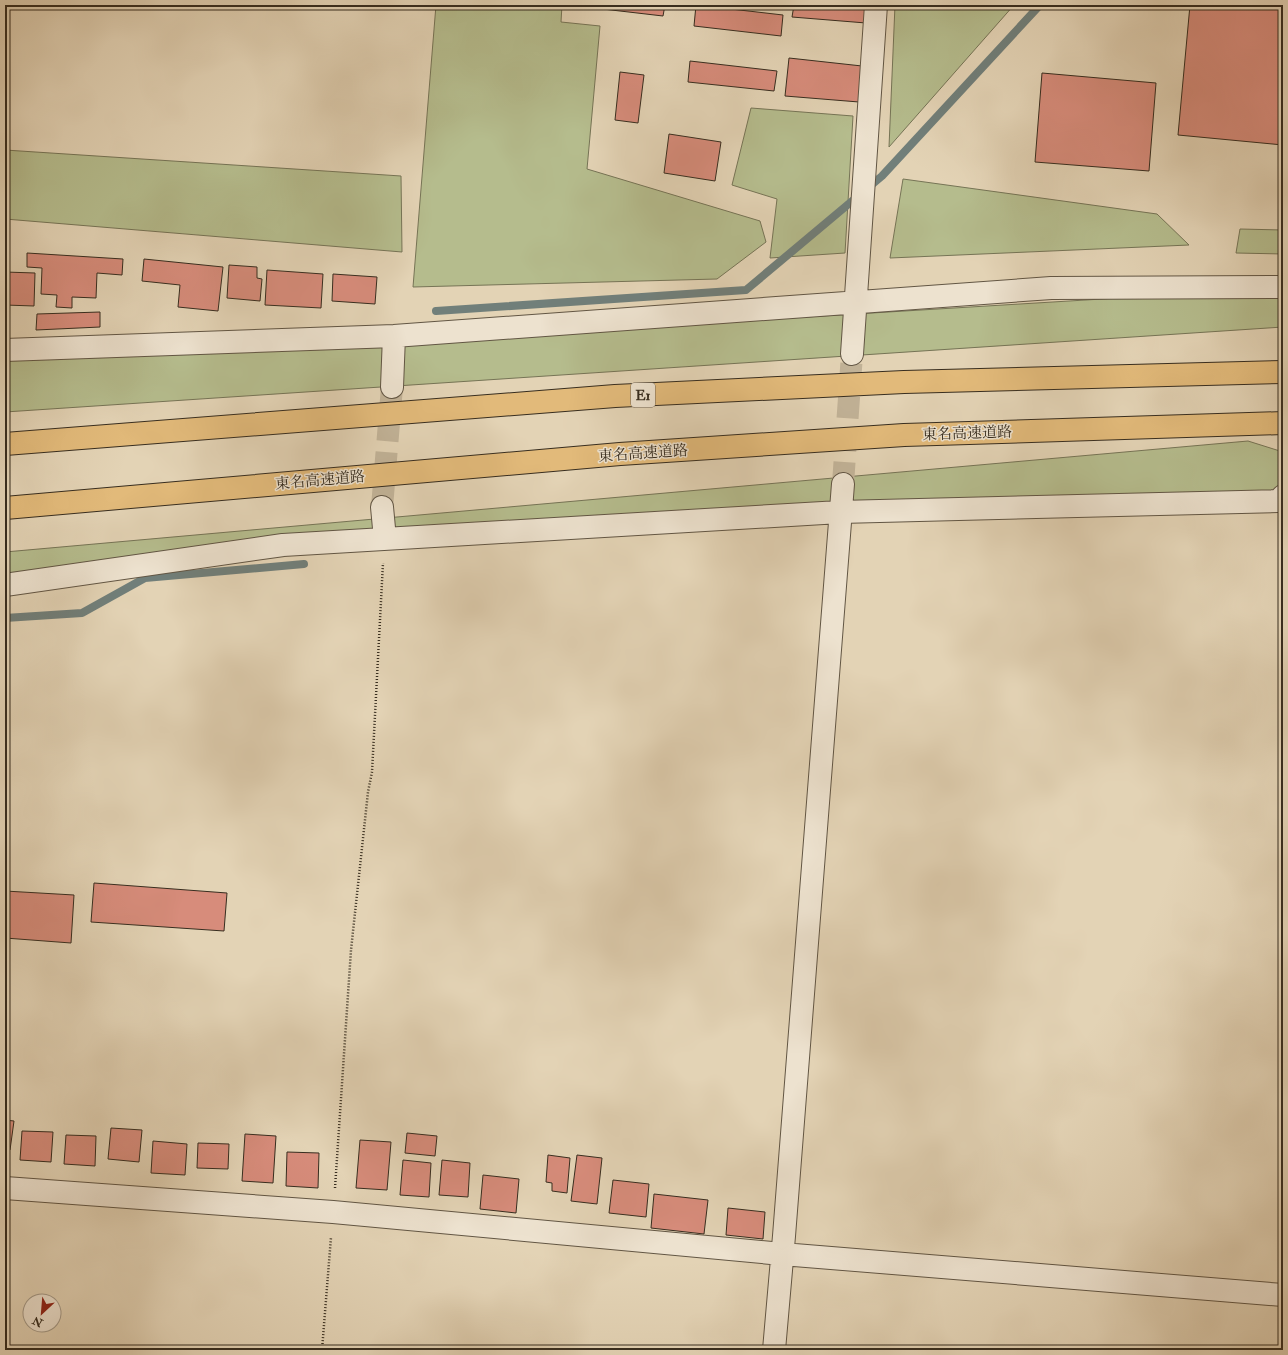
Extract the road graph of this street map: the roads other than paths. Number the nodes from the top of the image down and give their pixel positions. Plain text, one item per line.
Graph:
1 (876, 5) edge
2 (1283, 287) edge
3 (856, 302) junction
4 (394, 336) junction
5 (5, 350) edge
6 (852, 354) tunnel mouth
7 (1282, 372) edge
8 (392, 386) tunnel mouth
9 (1282, 423) edge
10 (5, 444) edge
11 (842, 484) tunnel mouth
12 (223, 489) junction
13 (1283, 496) edge
14 (382, 507) tunnel mouth
15 (5, 508) edge
16 (840, 512) junction
17 (5, 515) edge
18 (385, 539) junction
19 (5, 585) edge
20 (5, 1188) edge
21 (782, 1254) junction
22 (1283, 1295) edge
23 (774, 1350) edge

1 - 3 street
2 - 3 street
3 - 4 street
3 - 6 street
4 - 5 street
4 - 8 street
7 - 10 highway, E1
9 - 12 highway, 東名高速道路
11 - 16 street
12 - 15 highway, 東名高速道路
12 - 17 highway
13 - 16 street
14 - 18 street
16 - 18 street
16 - 21 street
18 - 19 street
20 - 21 street
21 - 22 street
21 - 23 street

